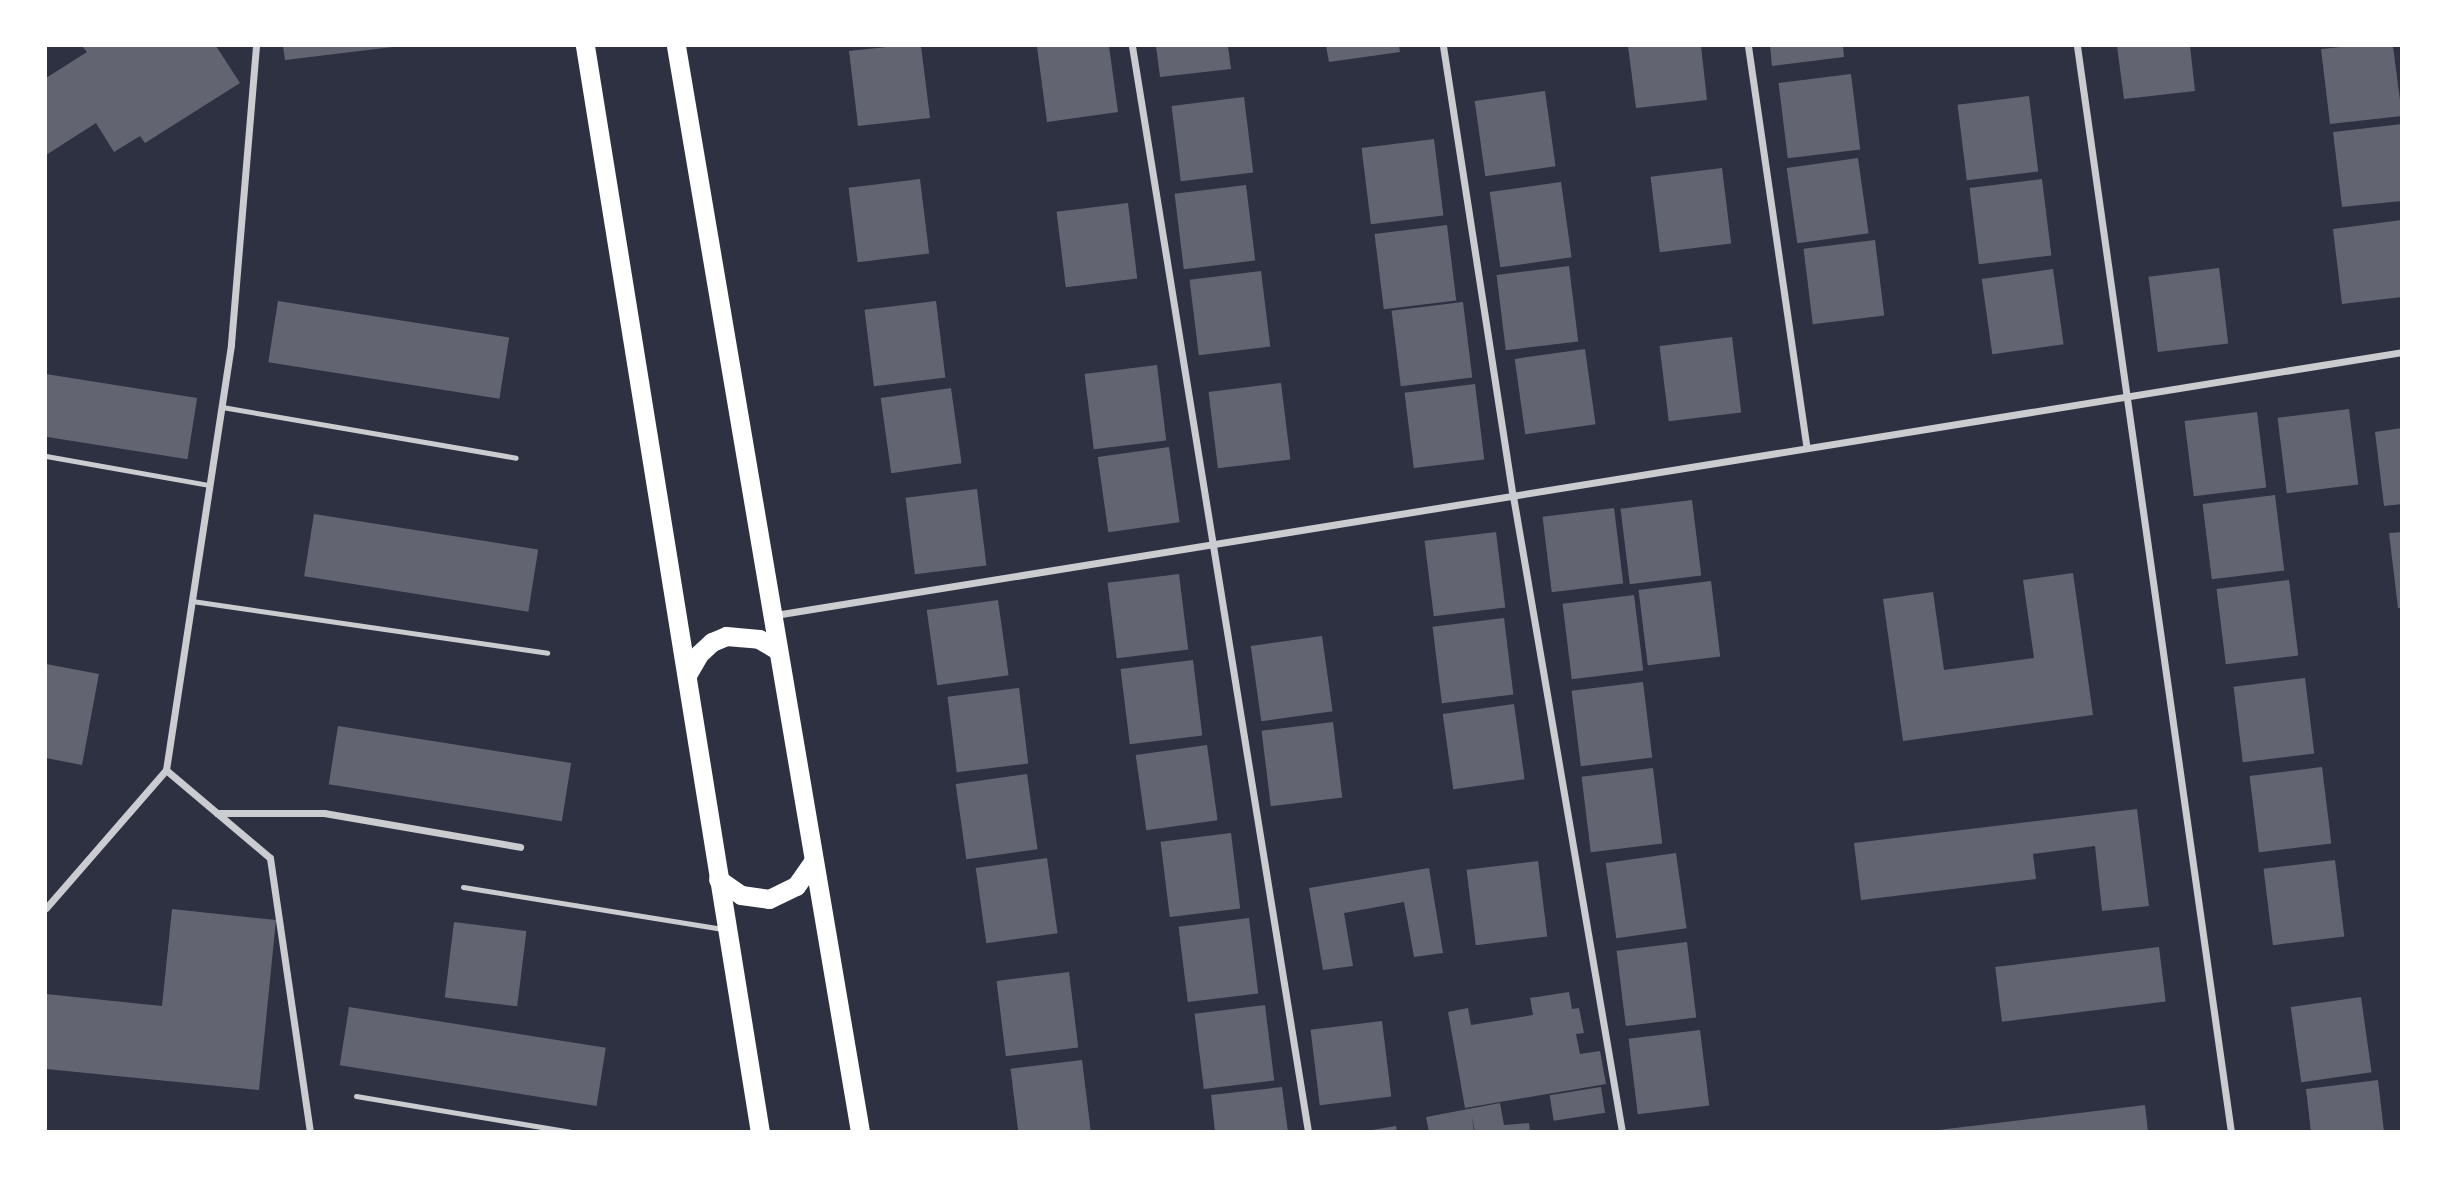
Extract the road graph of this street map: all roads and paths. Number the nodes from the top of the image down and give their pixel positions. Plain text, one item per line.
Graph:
1 (256, 46) edge
2 (585, 46) edge
3 (676, 46) edge
4 (1132, 46) edge
5 (1443, 46) edge
6 (1748, 46) edge
7 (2077, 46) edge
8 (2402, 352) edge
9 (2127, 396) junction
10 (222, 407) junction
11 (1807, 448) junction
12 (46, 457) edge
13 (516, 458) dead end
14 (209, 485) junction
15 (1513, 496) junction
16 (1212, 544) junction
17 (192, 601) junction
18 (771, 616) junction
19 (777, 650) junction
20 (547, 653) dead end
21 (687, 676) junction
22 (166, 770) junction
23 (216, 813) junction
24 (520, 847) dead end
25 (813, 862) junction
26 (718, 879) junction
27 (463, 887) dead end
28 (46, 908) edge
29 (726, 929) junction
30 (356, 1096) dead end
31 (310, 1132) edge
32 (570, 1132) edge
33 (760, 1132) edge
34 (860, 1132) edge
35 (1308, 1132) edge
36 (1622, 1132) edge
37 (2231, 1132) edge

1 - 10 street
2 - 21 highway
3 - 18 highway
4 - 16 street
5 - 15 street
6 - 11 street
7 - 9 street
8 - 9 street
9 - 11 street
9 - 37 street
10 - 13 lane
10 - 14 street
11 - 15 street
12 - 14 lane
14 - 17 street
15 - 16 street
15 - 36 street
16 - 18 street
16 - 35 street
17 - 20 lane
17 - 22 street
18 - 19 highway
19 - 21 highway
19 - 25 highway
21 - 26 highway
22 - 23 street
22 - 28 street
23 - 24 street
23 - 31 street
25 - 26 highway
25 - 34 highway
26 - 29 highway
27 - 29 lane
29 - 33 highway
30 - 32 lane

